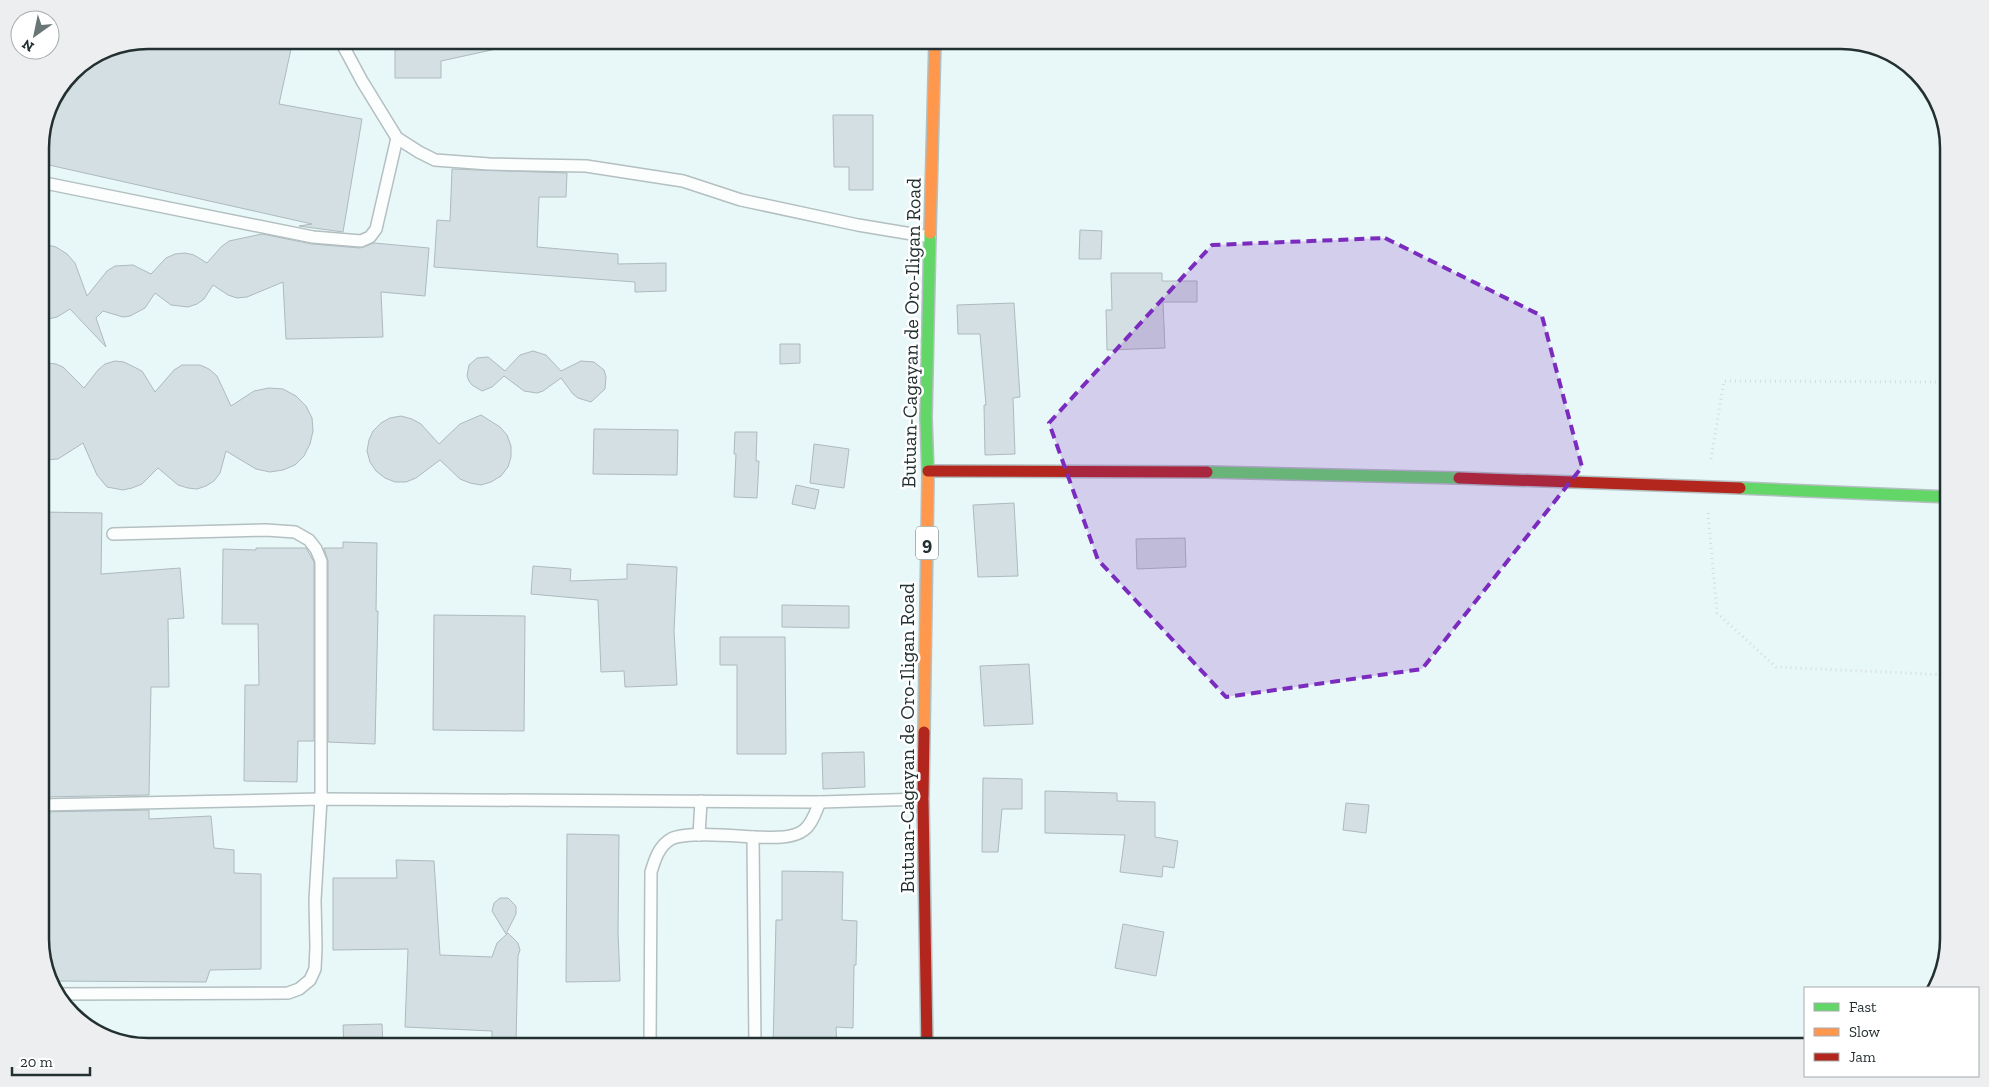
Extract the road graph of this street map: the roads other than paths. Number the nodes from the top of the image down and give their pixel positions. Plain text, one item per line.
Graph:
1 (345, 49) edge
2 (935, 49) edge
3 (397, 138) junction
4 (49, 184) edge
5 (930, 237) junction
6 (928, 471) junction
7 (1940, 497) edge
8 (113, 534) dead end
9 (321, 799) junction
10 (923, 799) junction
11 (701, 801) junction
12 (820, 802) junction
13 (49, 805) edge
14 (699, 835) junction
15 (753, 837) junction
16 (65, 994) edge
17 (650, 1038) edge
18 (755, 1038) edge
19 (927, 1038) edge

1 - 3 lane
2 - 5 main road, Butuan-Cagayan de Oro-Iligan Road / 9
3 - 4 lane
3 - 5 lane
5 - 6 main road, Butuan-Cagayan de Oro-Iligan Road / 9
6 - 7 main road
6 - 10 main road, Butuan-Cagayan de Oro-Iligan Road / 9
8 - 9 lane
9 - 11 lane
9 - 13 lane
9 - 16 lane
10 - 12 lane
10 - 19 main road, Butuan-Cagayan de Oro-Iligan Road / 9
11 - 12 lane
11 - 14 lane
12 - 15 lane
14 - 15 lane
14 - 17 lane
15 - 18 lane

